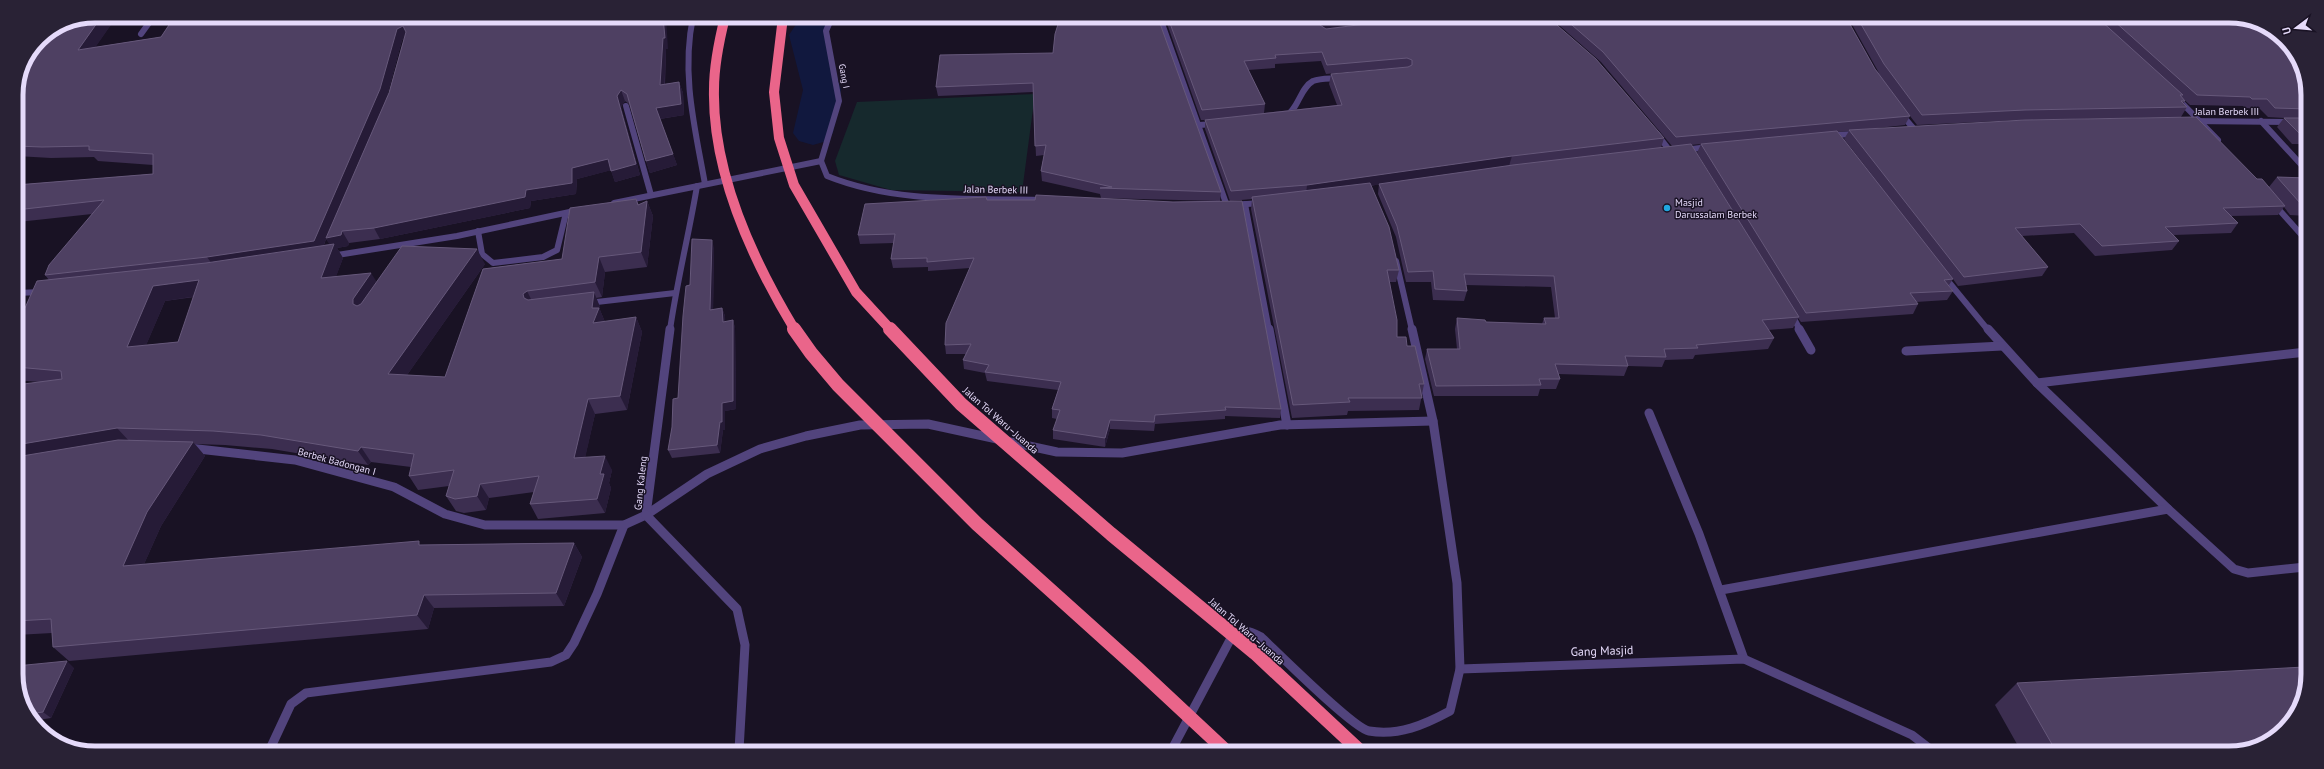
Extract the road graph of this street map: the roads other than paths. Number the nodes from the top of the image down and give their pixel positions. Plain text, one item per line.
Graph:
1 (149, 23) edge
2 (691, 23) edge
3 (724, 23) edge
4 (782, 23) edge
5 (829, 23) edge
6 (1162, 23) edge
7 (141, 34) dead end
8 (1346, 78) edge
9 (2172, 94) edge
10 (626, 106) edge
11 (1899, 111) edge
12 (1277, 117) edge
13 (2186, 121) edge
14 (2201, 121) junction
15 (2261, 122) junction
16 (2300, 122) edge
17 (1222, 123) edge
18 (1199, 125) junction
19 (1651, 128) edge
20 (1921, 129) edge
21 (1864, 134) edge
22 (1820, 136) edge
23 (2222, 145) edge
24 (1720, 146) edge
25 (1689, 149) junction
26 (1693, 156) edge
27 (821, 161) junction
28 (2301, 165) edge
29 (701, 185) junction
30 (652, 195) junction
31 (2270, 199) edge
32 (1056, 201) edge
33 (1269, 202) edge
34 (1245, 204) junction
35 (605, 205) edge
36 (1220, 206) edge
37 (1227, 206) junction
38 (590, 208) edge
39 (566, 213) junction
40 (478, 231) junction
41 (2301, 234) edge
42 (415, 243) junction
43 (327, 251) edge
44 (410, 253) edge
45 (1394, 253) edge
46 (1936, 266) edge
47 (50, 291) edge
48 (23, 293) edge
49 (675, 293) junction
50 (582, 304) edge
51 (1788, 308) edge
52 (2002, 346) junction
53 (1811, 350) dead end
54 (1906, 351) dead end
55 (2301, 353) edge
56 (2037, 383) junction
57 (1649, 413) dead end
58 (1433, 421) junction
59 (1287, 425) junction
60 (178, 448) edge
61 (2168, 509) junction
62 (646, 515) junction
63 (624, 525) junction
64 (2301, 567) edge
65 (1721, 590) junction
66 (1744, 659) junction
67 (1460, 669) junction
68 (271, 746) edge
69 (739, 746) edge
70 (1174, 746) edge
71 (1221, 746) edge
72 (1355, 746) edge
73 (1926, 746) edge

1 - 7 street
2 - 29 street, Gang Kaleng
3 - 71 highway, bridge
4 - 72 highway, Jalan Tol Waru–Juanda, bridge
5 - 27 street, Gang I
6 - 18 street
8 - 12 street
9 - 14 street
10 - 30 street
11 - 20 street
13 - 14 street, Jalan Berbek III
14 - 15 street, Jalan Berbek III
14 - 23 street
15 - 16 street, Jalan Berbek III
15 - 28 street
17 - 18 street
18 - 37 street
19 - 25 street
21 - 22 street
24 - 25 street
25 - 26 street
27 - 29 street
27 - 32 street, Jalan Berbek III
29 - 30 street
29 - 49 street, Gang Kaleng
30 - 35 street
31 - 41 street
33 - 34 street
34 - 37 street
34 - 59 street
36 - 37 street
38 - 39 street
39 - 40 street
39 - 40 street
40 - 42 street
42 - 43 street
42 - 44 street
45 - 58 street
46 - 52 street
47 - 48 street
49 - 50 street
49 - 62 street, Gang Kaleng
51 - 53 street
52 - 54 street
52 - 56 street
55 - 56 street
56 - 61 street
57 - 65 street
58 - 59 street, Berbek Badongan I
58 - 67 street
59 - 62 street, Berbek Badongan I
60 - 63 street, Berbek Badongan I
61 - 64 street
61 - 65 street
62 - 63 street, Berbek Badongan I
62 - 69 street, Gang Kaleng
63 - 68 street
65 - 66 street
66 - 67 street, Gang Masjid
66 - 73 street
67 - 70 street

